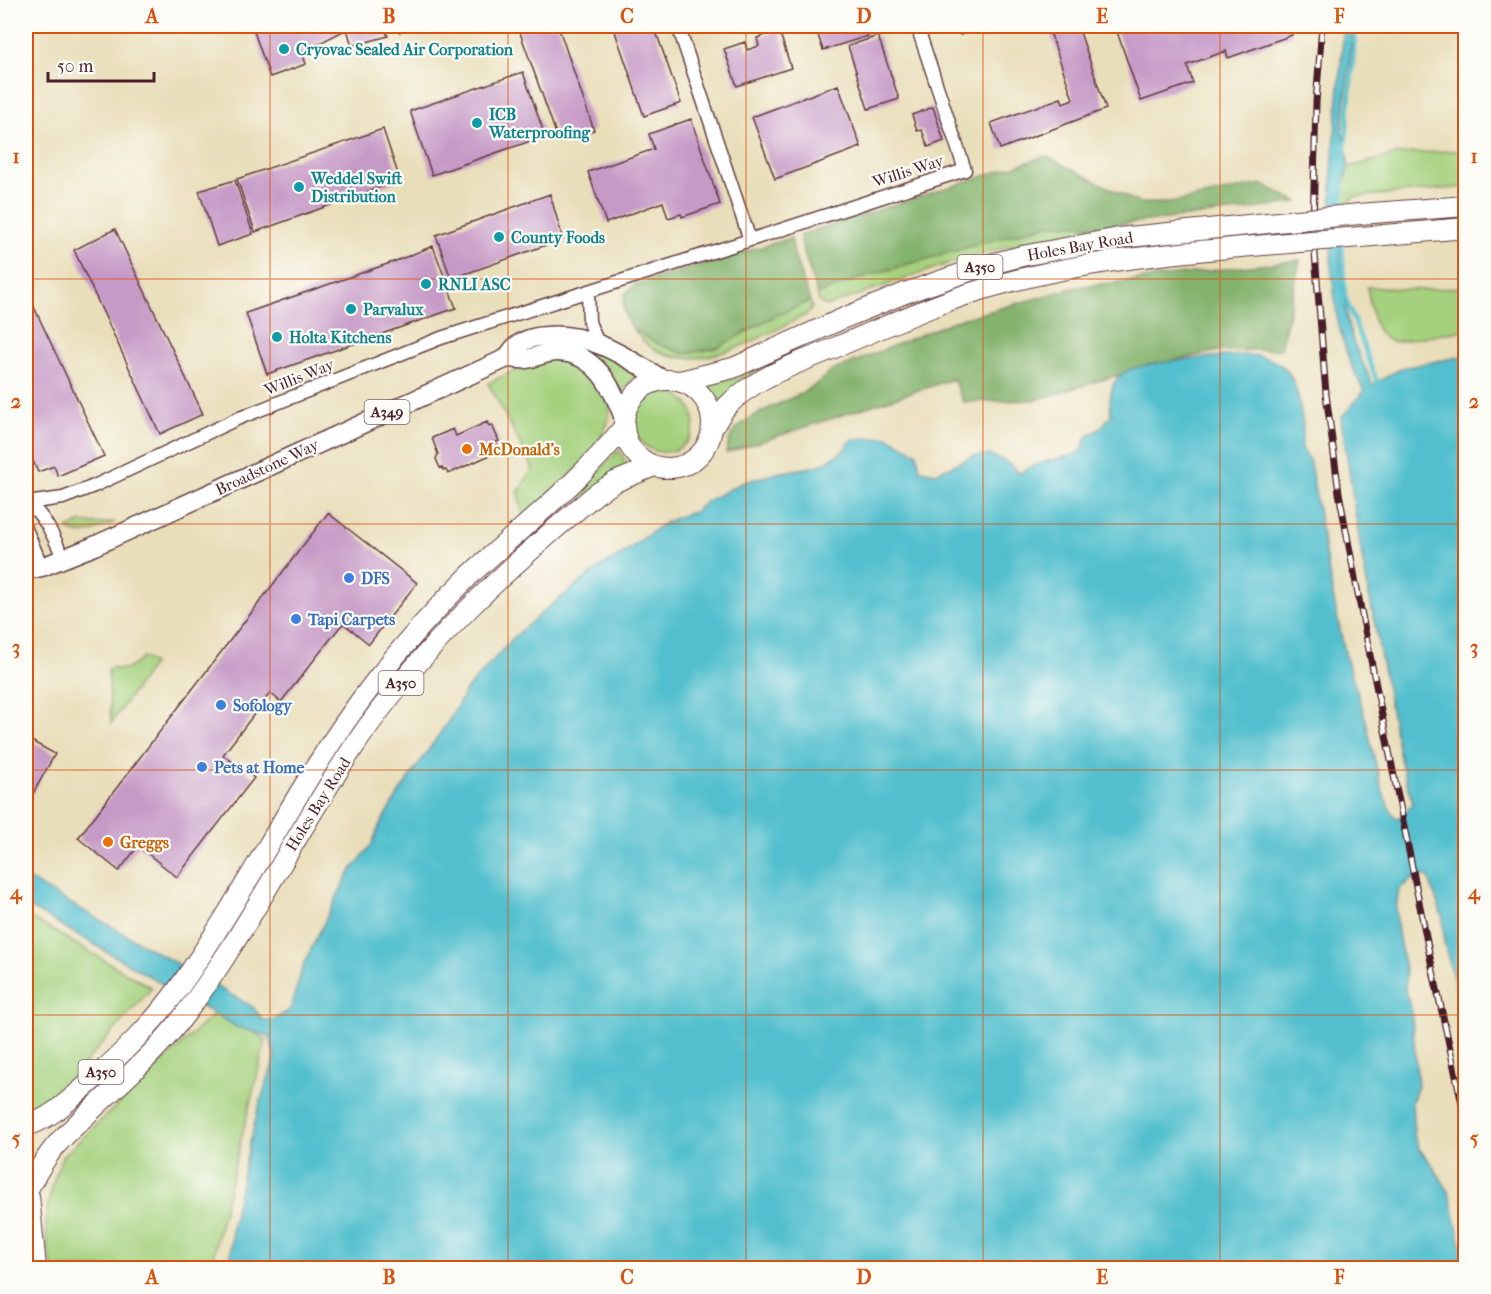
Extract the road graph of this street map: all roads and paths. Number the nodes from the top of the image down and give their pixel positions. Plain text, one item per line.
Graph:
1 (678, 26) edge
2 (916, 26) edge
3 (1466, 206) edge
4 (1466, 228) edge
5 (750, 240) junction
6 (588, 291) junction
7 (598, 343) junction
8 (507, 358) junction
9 (671, 380) junction
10 (624, 423) junction
11 (712, 429) junction
12 (654, 466) junction
13 (26, 503) edge
14 (26, 529) edge
15 (64, 559) junction
16 (34, 568) edge
17 (26, 1126) edge
18 (27, 1192) edge
19 (36, 1269) edge

1 - 5 street
2 - 5 street, Willis Way
3 - 9 highway, Holes Bay Road / A350, bridge
4 - 11 highway, Holes Bay Road / A350, bridge
5 - 6 street, Willis Way
6 - 7 street
6 - 13 street, Willis Way
7 - 8 main road, Broadstone Way / A349
7 - 9 main road, Broadstone Way / A349
8 - 10 main road, Broadstone Way / A349
8 - 15 main road, Broadstone Way / A349
9 - 10 highway
9 - 11 highway
10 - 12 highway
10 - 17 highway, Holes Bay Road / A350
11 - 12 highway
12 - 18 highway, Holes Bay Road / A350
13 - 15 street, Willis Way
14 - 16 street
15 - 16 main road, Broadstone Way / A349
18 - 19 highway, A350

